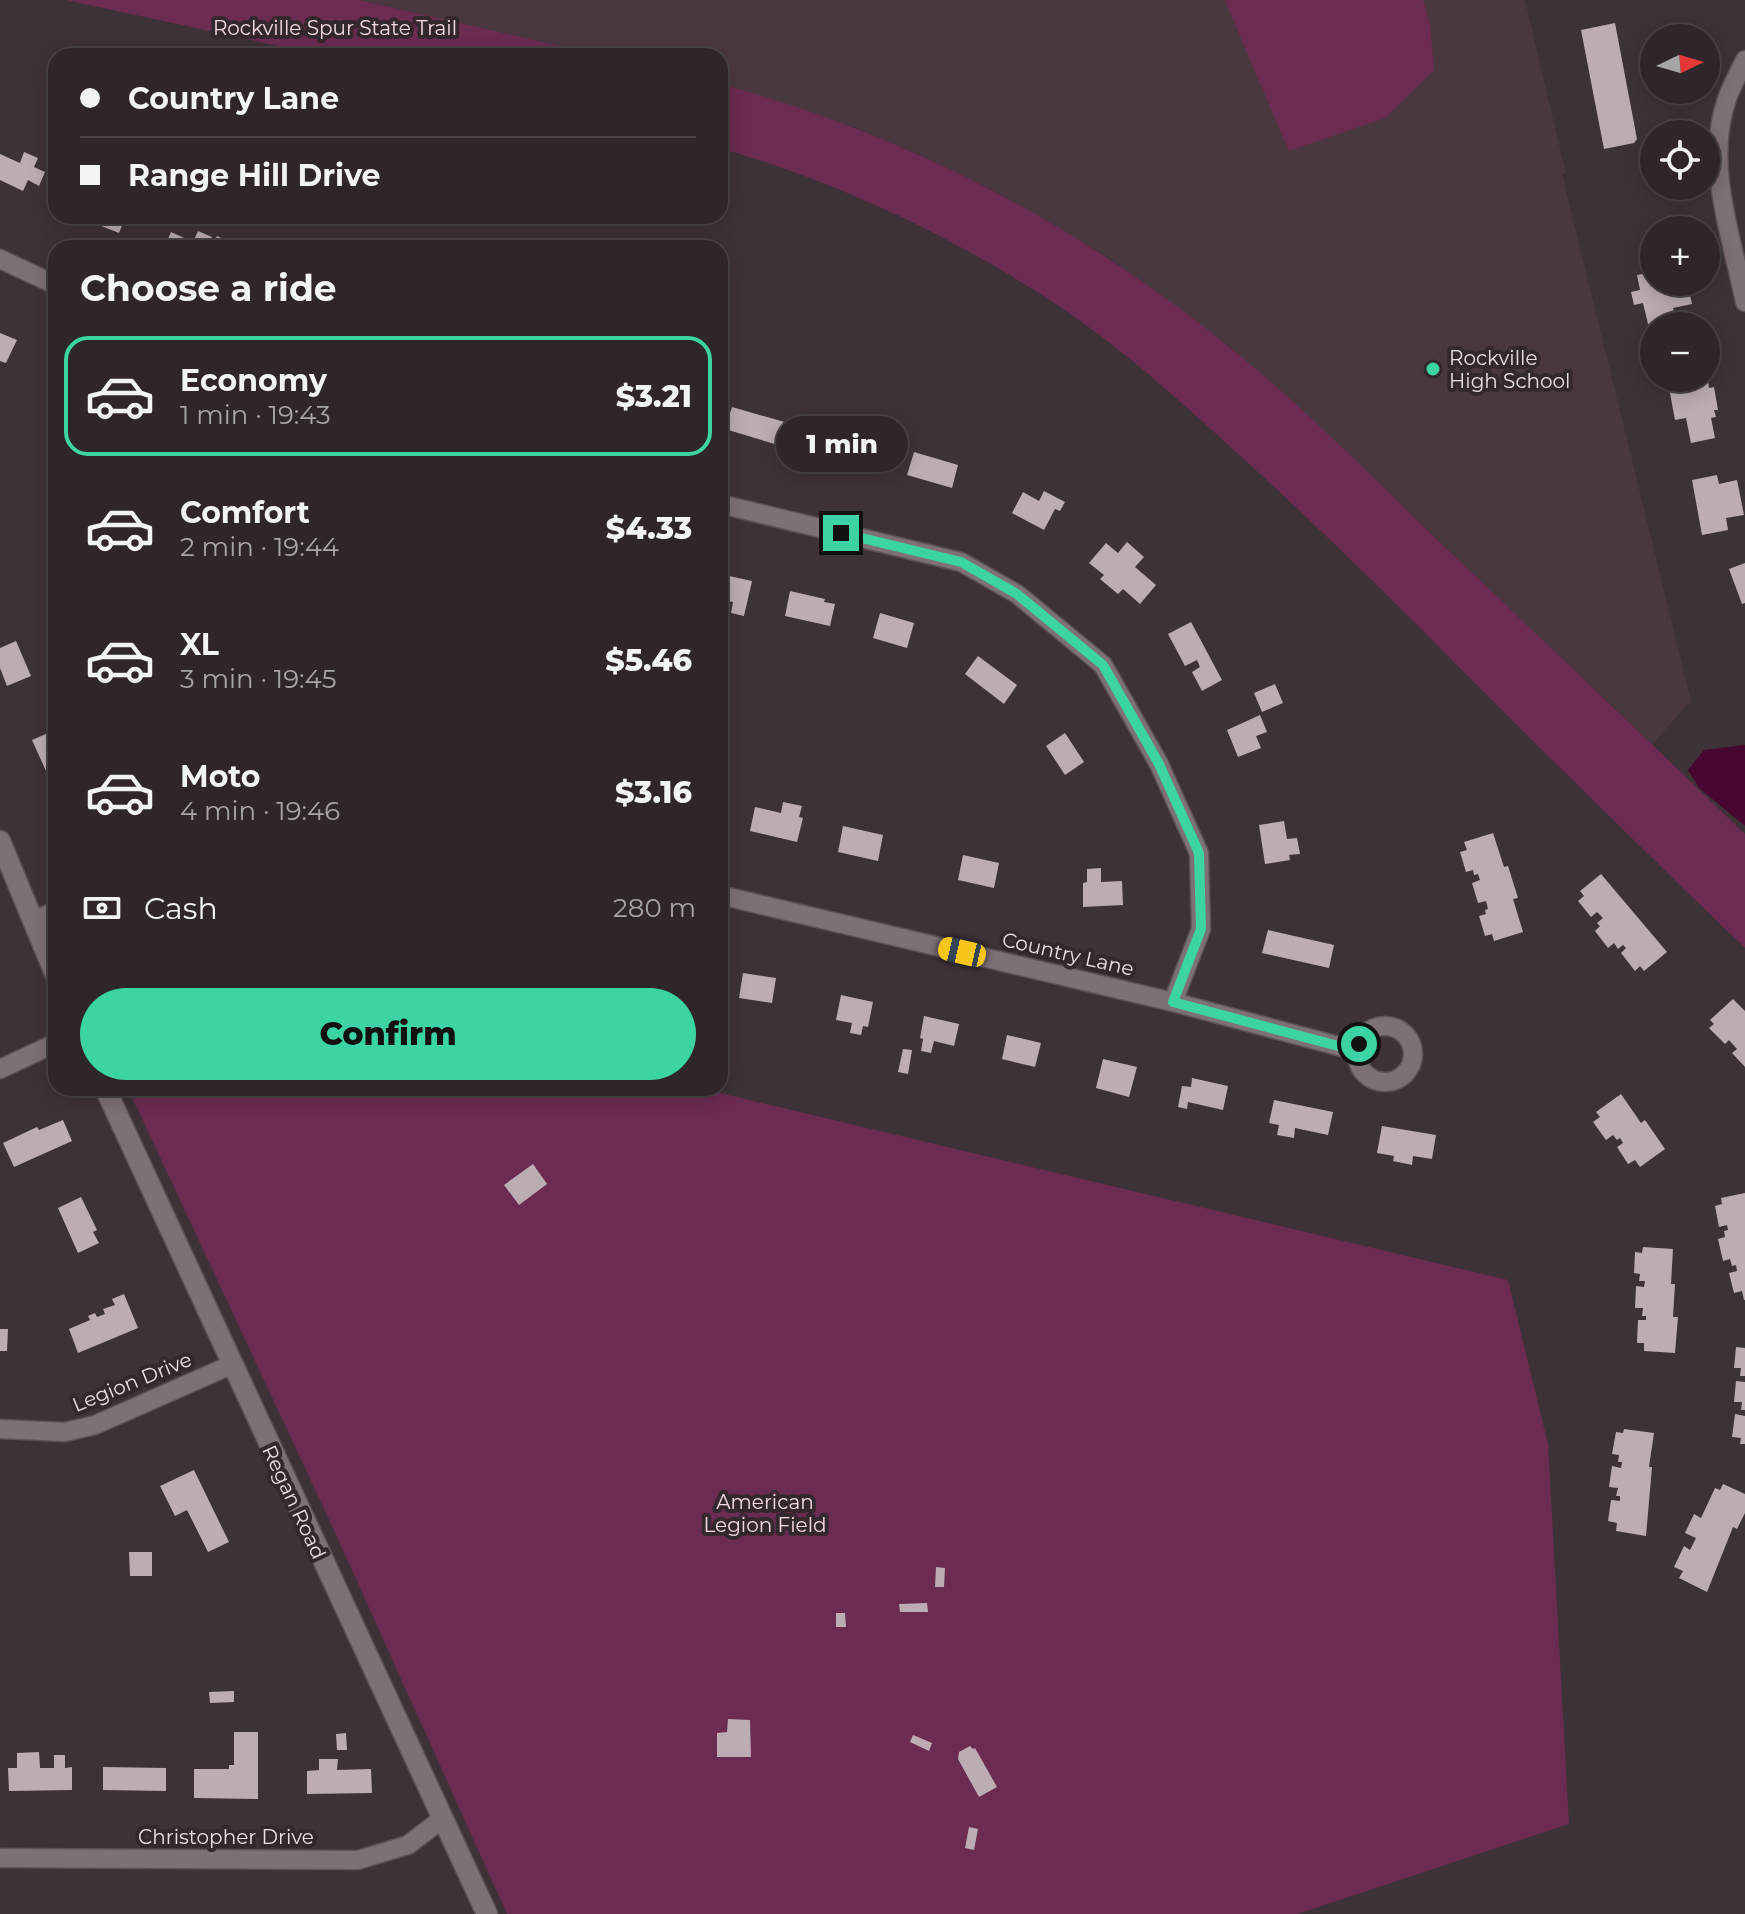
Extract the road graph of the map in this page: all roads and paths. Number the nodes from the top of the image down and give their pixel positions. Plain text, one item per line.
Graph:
1 (1745, 60) edge
2 (0, 259) edge
3 (48, 281) edge
4 (1745, 302) edge
5 (728, 506) edge
6 (0, 841) edge
7 (728, 897) edge
8 (48, 914) edge
9 (33, 921) junction
10 (48, 957) edge
11 (1173, 1002) junction
12 (48, 1047) edge
13 (1357, 1051) dead end
14 (0, 1069) edge
15 (109, 1096) edge
16 (231, 1365) junction
17 (0, 1429) edge
18 (442, 1819) junction
19 (0, 1858) edge
20 (487, 1914) edge

1 - 4 street
2 - 3 street
5 - 11 street
6 - 9 street
7 - 11 street, Country Lane
8 - 9 street
9 - 10 street
11 - 13 street, Country Lane
12 - 14 street
15 - 16 street, Regan Road
16 - 17 street, Legion Drive
16 - 18 street, Regan Road
18 - 19 street, Christopher Drive
18 - 20 street, Regan Road

